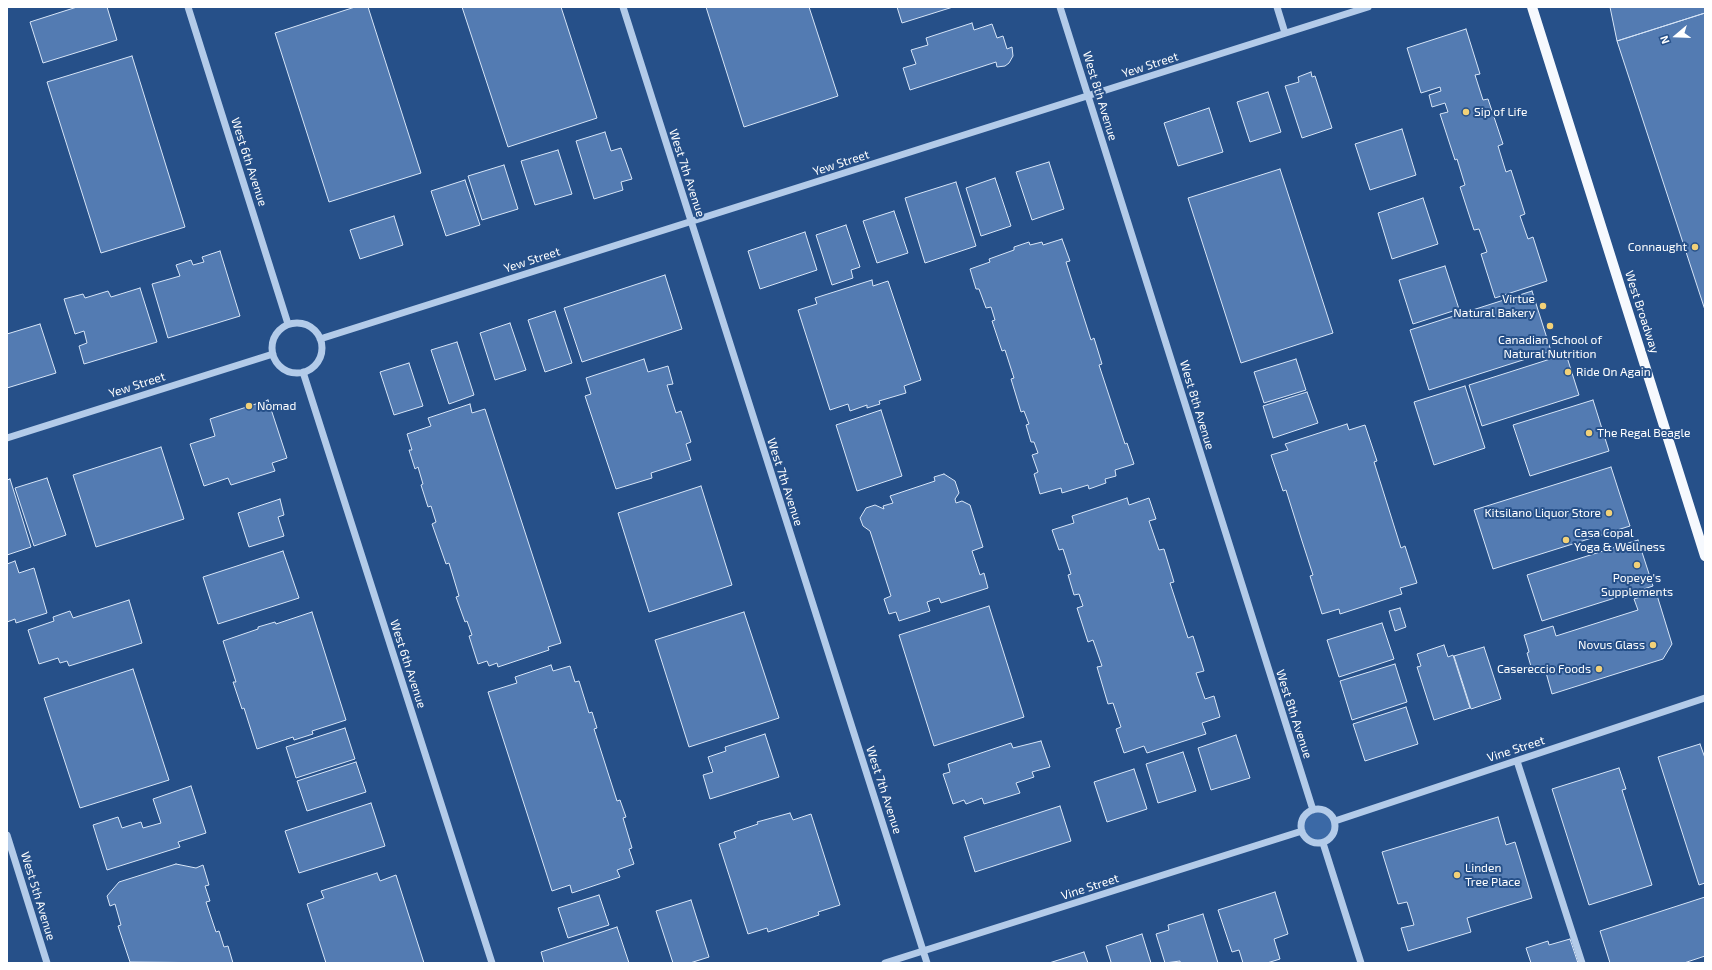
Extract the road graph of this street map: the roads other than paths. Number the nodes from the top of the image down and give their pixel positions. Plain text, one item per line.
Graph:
1 (188, 7) edge
2 (622, 7) edge
3 (1060, 7) edge
4 (1277, 7) edge
5 (1368, 7) edge
6 (1532, 7) edge
7 (1285, 33) junction
8 (1088, 96) junction
9 (690, 222) junction
10 (288, 324) junction
11 (320, 339) junction
12 (273, 354) junction
13 (303, 372) junction
14 (7, 438) edge
15 (1705, 556) edge
16 (1705, 698) edge
17 (1516, 761) junction
18 (1313, 810) junction
19 (1335, 821) junction
20 (1302, 831) junction
21 (7, 835) edge
22 (1323, 843) junction
23 (923, 951) junction
24 (47, 963) edge
25 (492, 963) edge
26 (885, 963) edge
27 (927, 963) edge
28 (1361, 963) edge
29 (1582, 963) edge

1 - 10 street, West 6th Avenue
2 - 9 street, West 7th Avenue
3 - 8 street, West 8th Avenue
4 - 7 street
5 - 7 street, Yew Street
6 - 15 main road, West Broadway
7 - 8 street, Yew Street
8 - 9 street, Yew Street
8 - 18 street, West 8th Avenue
9 - 11 street, Yew Street
9 - 23 street, West 7th Avenue
10 - 11 street
10 - 12 street
11 - 13 street
12 - 13 street
12 - 14 street, Yew Street
13 - 25 street, West 6th Avenue
16 - 17 street, Vine Street
17 - 19 street, Vine Street
17 - 29 street
18 - 19 street
18 - 20 street
19 - 22 street
20 - 22 street
20 - 23 street, Vine Street
21 - 24 street, West 5th Avenue
22 - 28 street
23 - 26 street, Vine Street
23 - 27 street, West 7th Avenue

